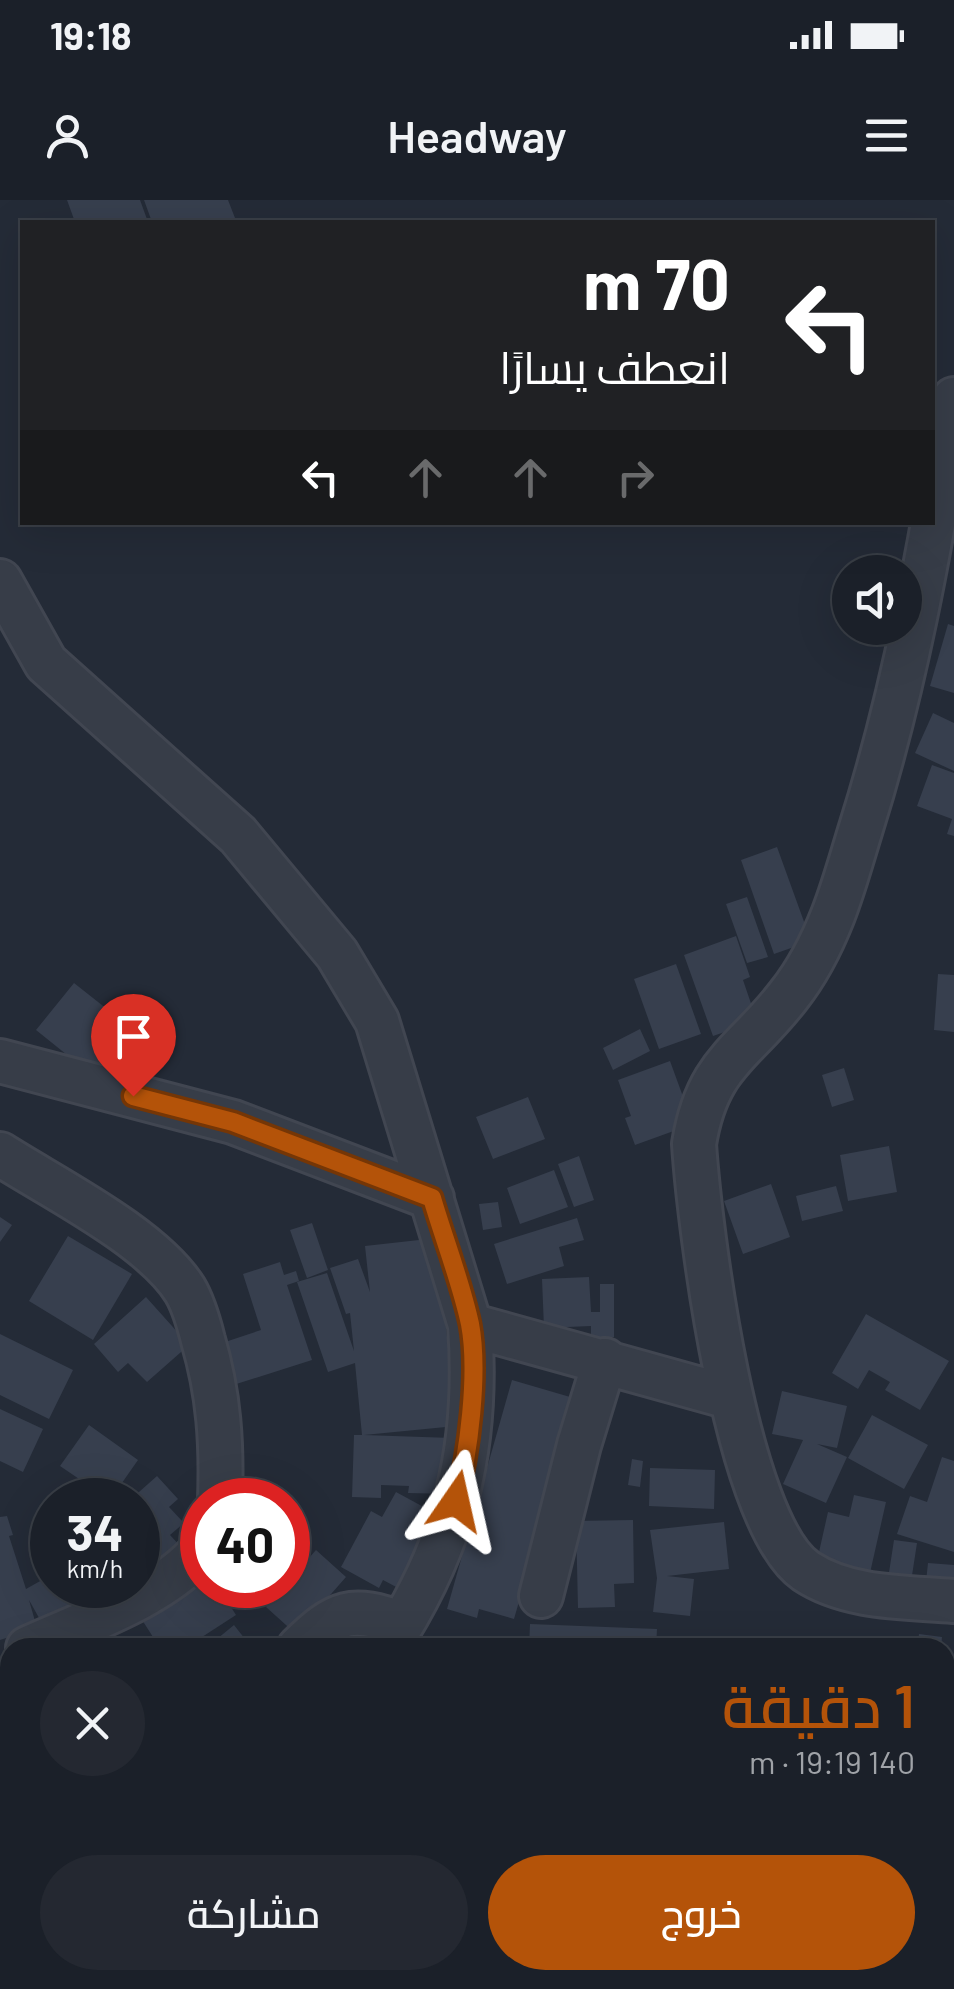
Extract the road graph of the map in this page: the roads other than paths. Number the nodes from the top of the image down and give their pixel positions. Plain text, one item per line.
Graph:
1 (954, 399) edge
2 (935, 515) edge
3 (933, 525) edge
4 (0, 581) edge
5 (0, 1061) edge
6 (0, 1154) edge
7 (432, 1198) junction
8 (470, 1325) junction
9 (605, 1360) junction
10 (730, 1396) junction
11 (221, 1478) edge
12 (180, 1574) edge
13 (541, 1596) dead end
14 (954, 1601) edge
15 (395, 1636) edge
16 (50, 1638) edge
17 (309, 1638) edge

1 - 2 street
3 - 10 street
4 - 7 street
5 - 7 street
6 - 11 street
7 - 8 street
8 - 9 street
8 - 15 street
9 - 10 street
9 - 13 street
10 - 14 street
12 - 16 street
15 - 17 street

